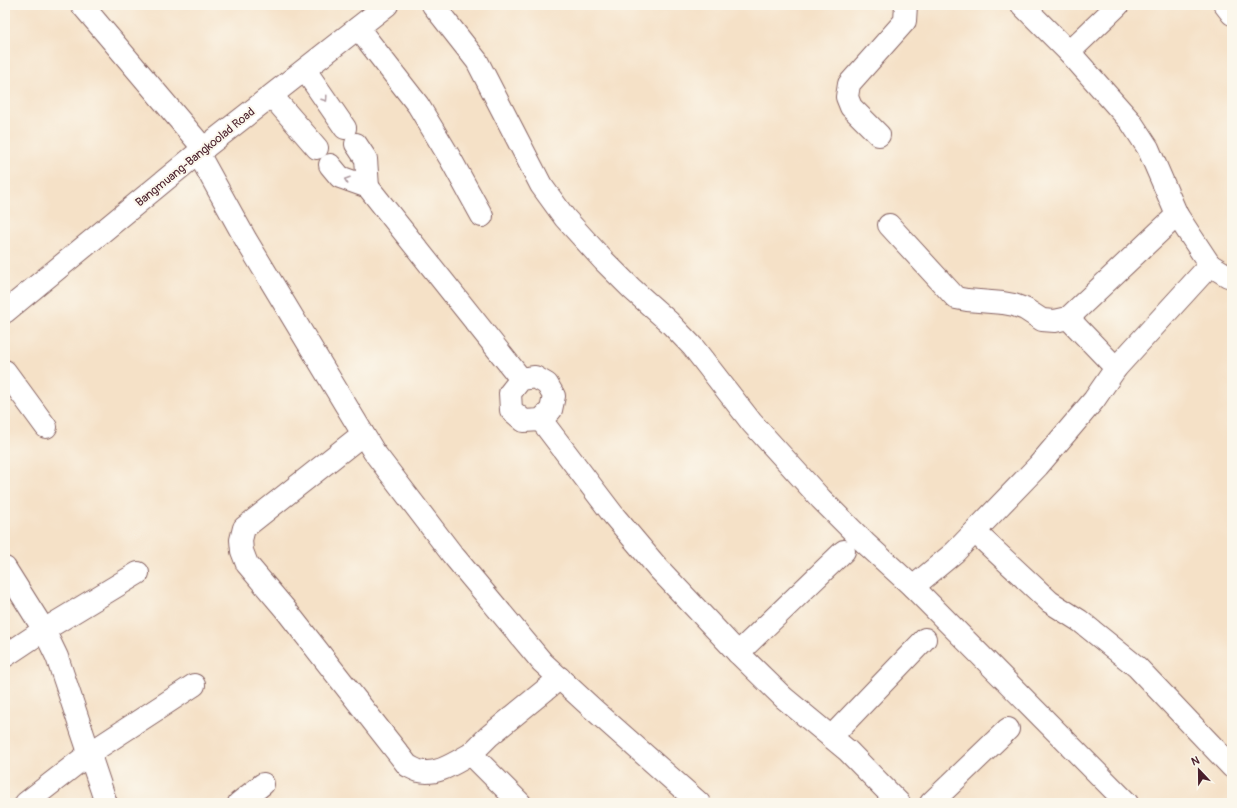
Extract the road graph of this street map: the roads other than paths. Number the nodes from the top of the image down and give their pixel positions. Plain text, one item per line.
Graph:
1 (82, 5) edge
2 (387, 5) edge
3 (433, 5) edge
4 (906, 5) edge
5 (1022, 5) edge
6 (1118, 5) edge
7 (1225, 5) edge
8 (1232, 14) edge
9 (358, 28) junction
10 (1069, 52) junction
11 (305, 70) junction
12 (272, 96) junction
13 (879, 135) dead end
14 (201, 151) junction
15 (368, 187) junction
16 (1177, 215) junction
17 (482, 216) dead end
18 (889, 225) dead end
19 (1210, 266) junction
20 (1232, 276) edge
21 (5, 312) edge
22 (1068, 318) junction
23 (1116, 368) junction
24 (5, 371) edge
25 (521, 380) junction
26 (541, 420) junction
27 (46, 427) dead end
28 (363, 434) junction
29 (975, 532) junction
30 (844, 551) dead end
31 (5, 568) edge
32 (138, 573) dead end
33 (913, 587) junction
34 (44, 630) junction
35 (926, 639) dead end
36 (738, 653) junction
37 (5, 656) edge
38 (560, 678) junction
39 (194, 685) dead end
40 (1008, 729) dead end
41 (831, 737) junction
42 (90, 753) junction
43 (471, 754) junction
44 (1232, 767) edge
45 (263, 784) dead end
46 (26, 803) edge
47 (106, 803) edge
48 (239, 803) edge
49 (520, 803) edge
50 (699, 803) edge
51 (899, 803) edge
52 (931, 803) edge
53 (1127, 803) edge

1 - 14 street
2 - 9 street, Bangmuang-Bangkoolad Road
3 - 33 street
4 - 13 street
5 - 10 street
6 - 10 street
7 - 8 street
9 - 11 street, Bangmuang-Bangkoolad Road
9 - 17 street
10 - 16 street
11 - 12 street, Bangmuang-Bangkoolad Road
11 -> 15 street
12 - 14 street, Bangmuang-Bangkoolad Road
15 -> 12 street
14 - 21 street, Bangmuang-Bangkoolad Road
14 - 28 street
15 - 25 street
16 - 19 street
16 - 22 street
18 - 22 street
19 - 20 street
19 - 23 street
22 - 23 street
23 - 29 street
24 - 27 street
25 - 26 street
25 - 26 street
26 - 36 street
28 - 38 street
28 - 43 street
29 - 33 street
29 - 44 street
30 - 36 street
31 - 34 street
32 - 34 street
33 - 53 street
34 - 37 street
34 - 42 street
35 - 41 street
36 - 41 street
38 - 43 street
38 - 50 street
39 - 42 street
40 - 52 street
41 - 51 street
42 - 46 street
42 - 47 street
43 - 49 street
45 - 48 street

